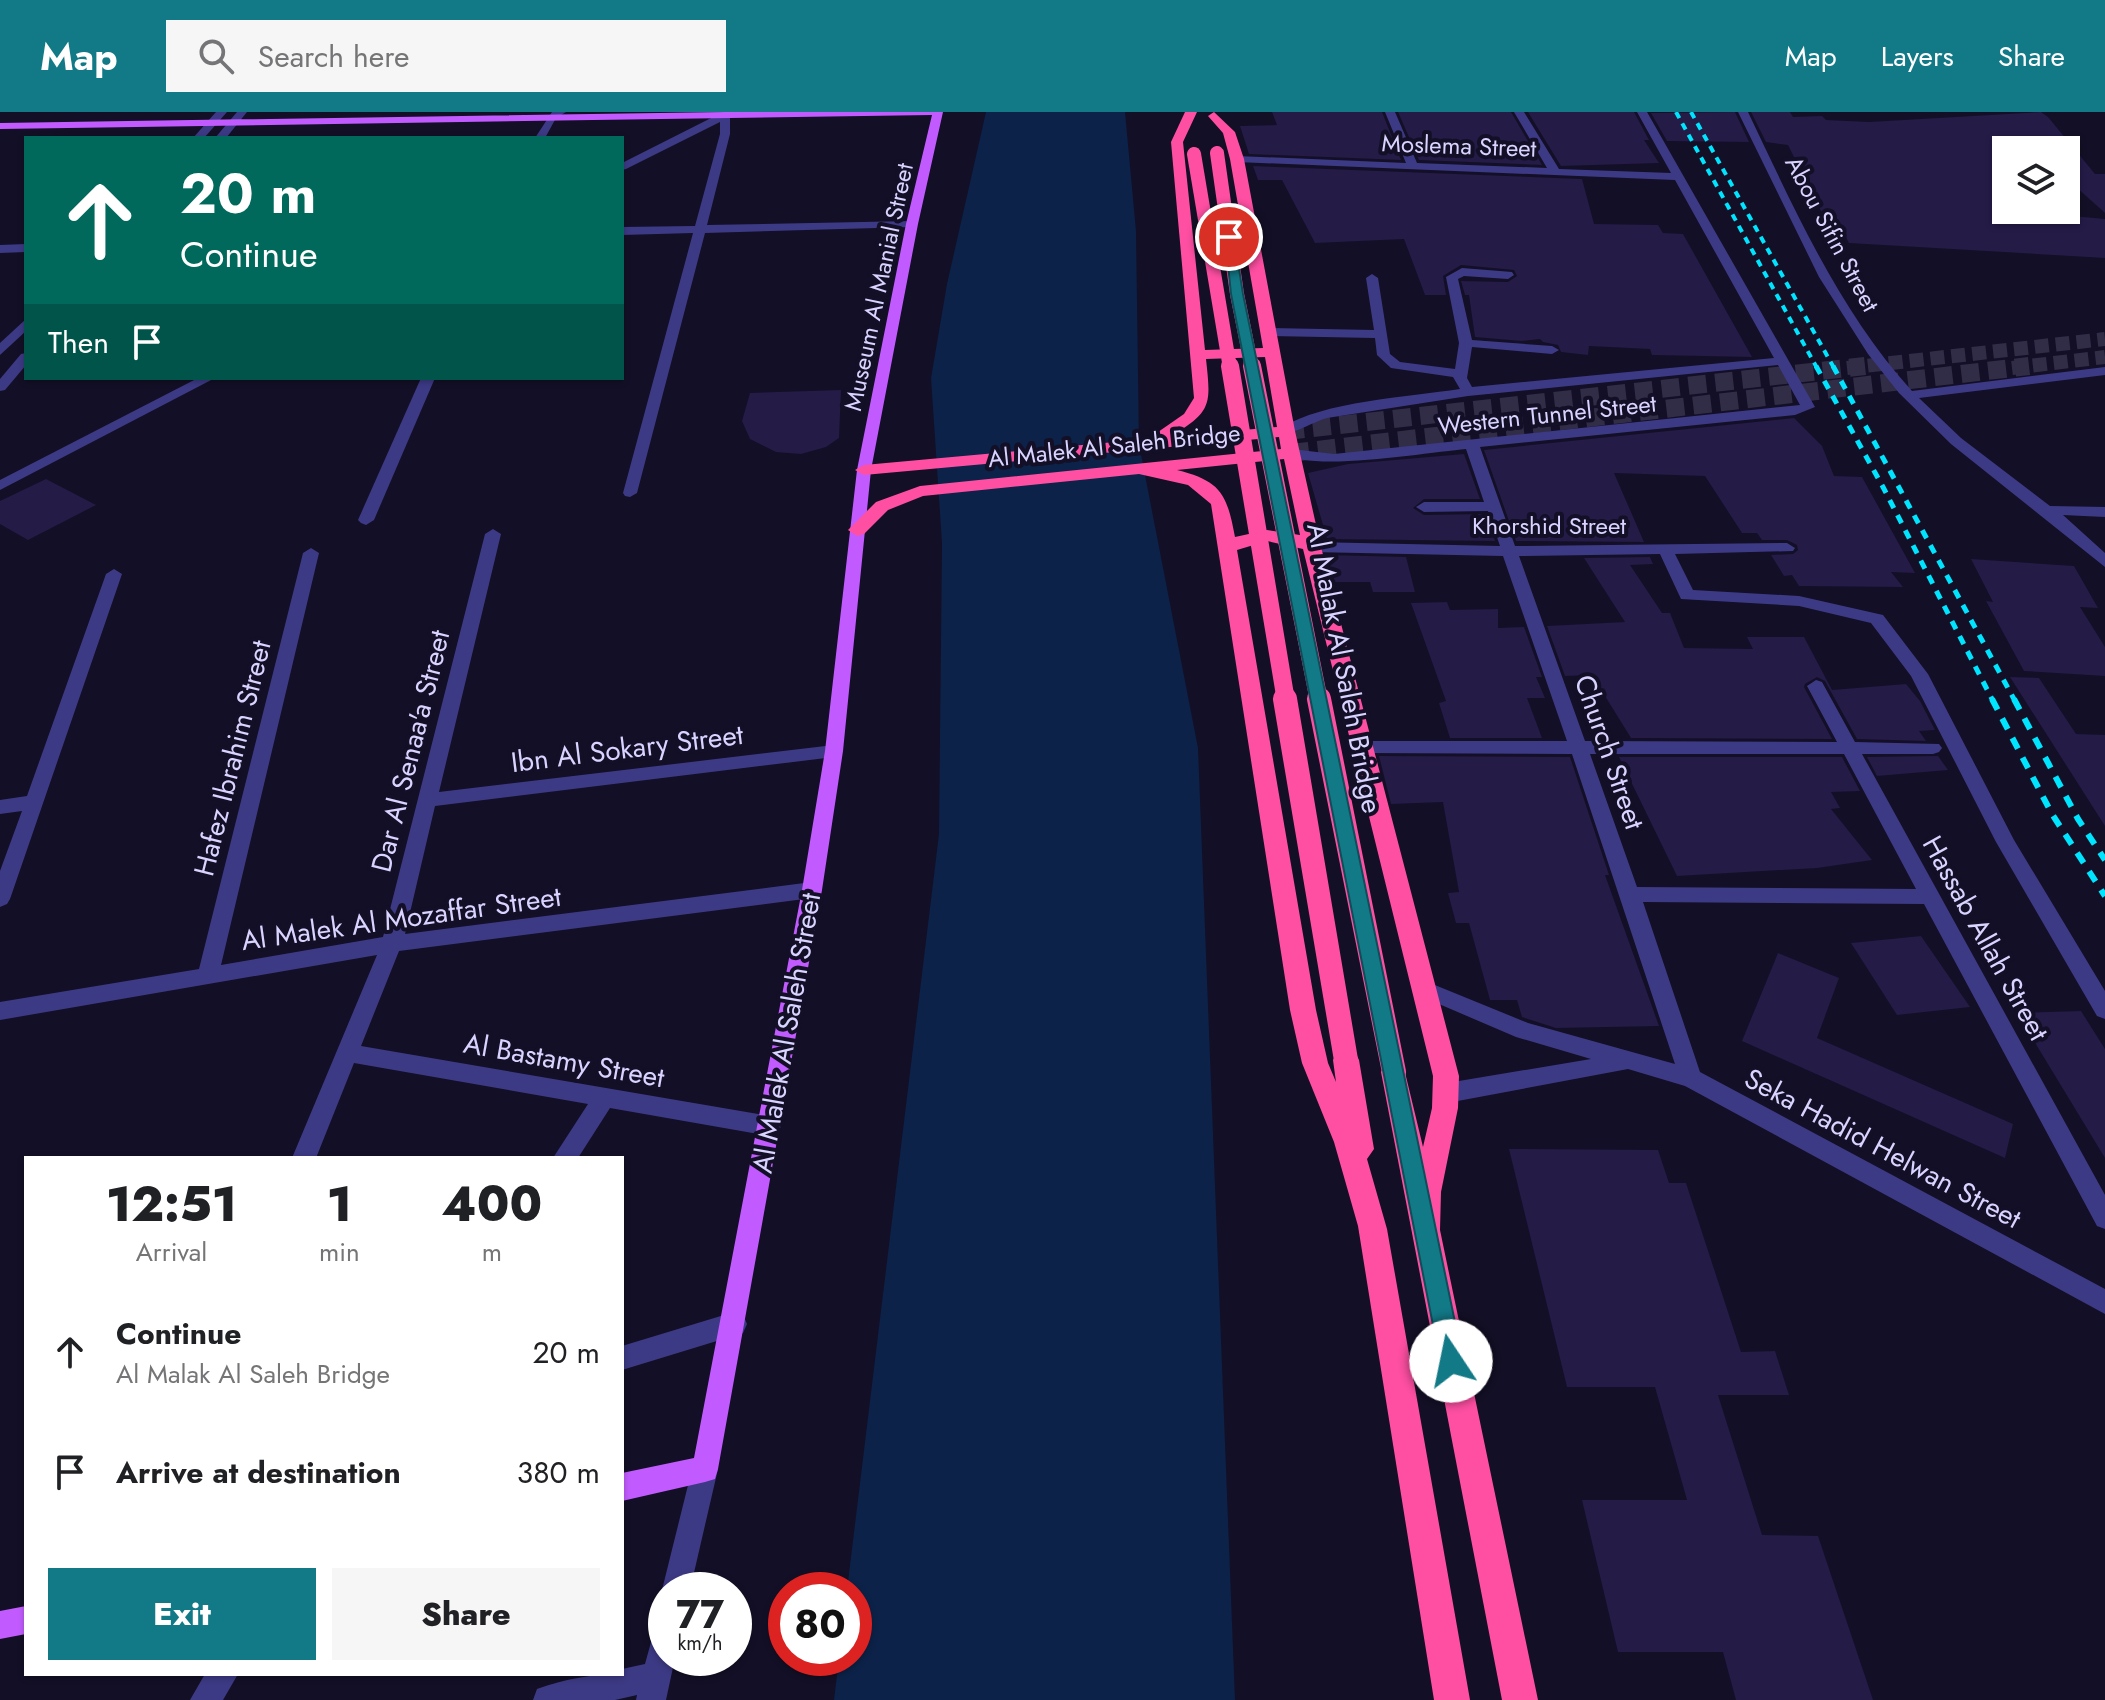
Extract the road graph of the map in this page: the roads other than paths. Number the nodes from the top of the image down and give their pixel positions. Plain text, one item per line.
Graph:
1 (222, 112) edge
2 (242, 112) edge
3 (932, 112) edge
4 (938, 112) edge
5 (1390, 112) edge
6 (1519, 112) edge
7 (1642, 112) edge
8 (1743, 112) edge
9 (554, 113) edge
10 (1203, 113) edge
11 (728, 114) edge
12 (212, 123) junction
13 (233, 123) junction
14 (0, 126) edge
15 (200, 136) edge
16 (222, 136) edge
17 (541, 136) edge
18 (1237, 159) junction
19 (624, 166) edge
20 (1413, 166) junction
21 (1555, 172) junction
22 (1678, 177) junction
23 (912, 224) junction
24 (698, 230) junction
25 (624, 231) edge
26 (24, 248) edge
27 (0, 249) edge
28 (1508, 275) dead end
29 (1372, 278) dead end
30 (23, 326) edge
31 (0, 329) edge
32 (1267, 332) junction
33 (1381, 334) junction
34 (1466, 343) junction
35 (1552, 350) dead end
36 (0, 351) edge
37 (1271, 352) junction
38 (1198, 355) junction
39 (24, 359) edge
40 (1782, 361) junction
41 (2105, 371) edge
42 (1461, 374) junction
43 (204, 380) edge
44 (427, 380) edge
45 (0, 387) edge
46 (1468, 392) junction
47 (1909, 395) junction
48 (1286, 431) junction
49 (1183, 432) junction
50 (1472, 445) junction
51 (1291, 453) junction
52 (901, 467) junction
53 (1136, 468) junction
54 (864, 470) junction
55 (0, 486) edge
56 (630, 493) dead end
57 (909, 494) junction
58 (1493, 506) junction
59 (1424, 507) dead end
60 (2047, 510) junction
61 (2105, 512) edge
62 (366, 520) dead end
63 (857, 530) junction
64 (493, 534) dead end
65 (1228, 547) junction
66 (1312, 547) junction
67 (1787, 548) dead end
68 (1665, 549) junction
69 (1509, 551) junction
70 (311, 553) dead end
71 (2105, 562) edge
72 (114, 574) dead end
73 (1816, 686) dead end
74 (1361, 747) junction
75 (1579, 748) junction
76 (1933, 748) dead end
77 (1849, 749) junction
78 (834, 751) junction
79 (427, 800) junction
80 (34, 802) junction
81 (0, 807) edge
82 (812, 890) junction
83 (1630, 894) junction
84 (1933, 897) junction
85 (0, 899) edge
86 (392, 944) junction
87 (208, 976) junction
88 (1425, 989) junction
89 (2105, 1010) edge
90 (0, 1011) edge
91 (348, 1053) junction
92 (1626, 1062) junction
93 (1691, 1078) junction
94 (1447, 1093) junction
95 (605, 1097) junction
96 (770, 1126) junction
97 (305, 1156) edge
98 (566, 1156) edge
99 (2105, 1218) edge
100 (1373, 1229) junction
101 (1426, 1230) junction
102 (2105, 1302) edge
103 (734, 1324) junction
104 (624, 1357) edge
105 (705, 1469) junction
106 (624, 1487) edge
107 (680, 1572) edge
108 (24, 1620) edge
109 (0, 1625) edge
110 (222, 1676) edge
111 (654, 1688) edge
112 (205, 1700) edge
113 (548, 1700) edge
114 (1452, 1700) edge
115 (1520, 1700) edge

1 - 12 street
2 - 13 street
3 - 11 main road
4 - 23 main road, Museum Al Manial Street
5 - 20 street
6 - 21 street
7 - 22 street
8 - 47 street, Abou Sifin Street
9 - 11 main road
9 - 13 main road
9 - 17 street
10 - 18 highway
10 - 38 highway
10 - 100 highway, bridge
10 - 101 highway, Al Malak Al Saleh Bridge, bridge
11 - 19 street
11 - 24 street
12 - 13 main road
12 - 14 main road
12 - 15 street
13 - 16 street
18 - 20 street, Moslema Street
18 - 32 highway
20 - 21 street, Moslema Street
21 - 22 street, Moslema Street
22 - 40 street
23 - 24 street
23 - 54 main road, Museum Al Manial Street
24 - 25 street
24 - 56 street
26 - 27 street
28 - 34 street
29 - 33 street
30 - 31 street
30 - 36 street
32 - 33 street
32 - 37 highway
33 - 42 street
34 - 35 street
34 - 42 street
37 - 38 highway
37 - 48 highway
38 - 49 highway
39 - 45 street
40 - 46 street, Western Tunnel Street
40 - 50 street, Western Tunnel Street
41 - 47 street
42 - 46 street
43 - 55 street
44 - 62 street
46 - 48 street, Western Tunnel Street
47 - 60 street, Abou Sifin Street
48 - 49 highway, Al Malek Al Saleh Bridge
48 - 51 highway
49 - 52 highway, Al Malek Al Saleh Bridge
50 - 51 street, Western Tunnel Street
50 - 58 street, Church Street
51 - 53 highway, Al Malek Al Saleh Bridge
51 - 66 highway
52 - 54 highway, Al Malek Al Saleh Bridge
52 - 57 highway
53 - 57 highway, Al Malek Al Saleh Bridge
53 - 65 highway
54 - 63 main road, Al Malek Al Saleh Street
57 - 63 highway, Al Malek Al Saleh Bridge
58 - 59 street
58 - 69 street, Church Street
60 - 61 street
60 - 71 street, Abou Sifin Street
63 - 78 main road, Al Malek Al Saleh Street
64 - 79 street, Dar Al Senaa'a Street
65 - 66 highway
65 - 100 highway
66 - 69 street, Khorshid Street
66 - 74 highway
67 - 68 street, Khorshid Street
68 - 69 street, Khorshid Street
68 - 89 street
69 - 75 street, Church Street
70 - 87 street, Hafez Ibrahim Street
72 - 80 street
73 - 77 street, Hassab Allah Street
74 - 75 street
74 - 88 highway
75 - 77 street
75 - 83 street, Church Street
76 - 77 street
77 - 84 street, Hassab Allah Street
78 - 79 street, Ibn Al Sokary Street
78 - 82 main road, Al Malek Al Saleh Street
79 - 86 street, Dar Al Senaa'a Street
80 - 81 street
80 - 85 street
82 - 86 street, Al Malek Al Mozaffar Street
82 - 96 main road, Al Malek Al Saleh Street
83 - 84 street
83 - 93 street, Church Street
84 - 99 street, Hassab Allah Street
86 - 87 street, Al Malek Al Mozaffar Street
86 - 91 street, Dar Al Senaa'a Street
87 - 90 street, Al Malek Al Mozaffar Street
88 - 92 street, Seka Hadid Helwan Street
88 - 94 highway
91 - 95 street, Al Bastamy Street
91 - 97 street, Dar Al Senaa'a Street
92 - 93 street, Seka Hadid Helwan Street
92 - 94 street, Seka Hadid Helwan Street
93 - 102 street, Seka Hadid Helwan Street
94 - 101 highway
95 - 96 street, Al Bastamy Street
95 - 98 street
96 - 103 main road, Al Malek Al Saleh Street
100 - 114 highway
101 - 115 highway, Al Malak Al Saleh Bridge
103 - 104 street
103 - 105 main road, Al Malek Al Saleh Street
105 - 106 main road
105 - 107 street, Al Malek Al Saleh Street
108 - 109 main road
110 - 112 street
111 - 113 street

